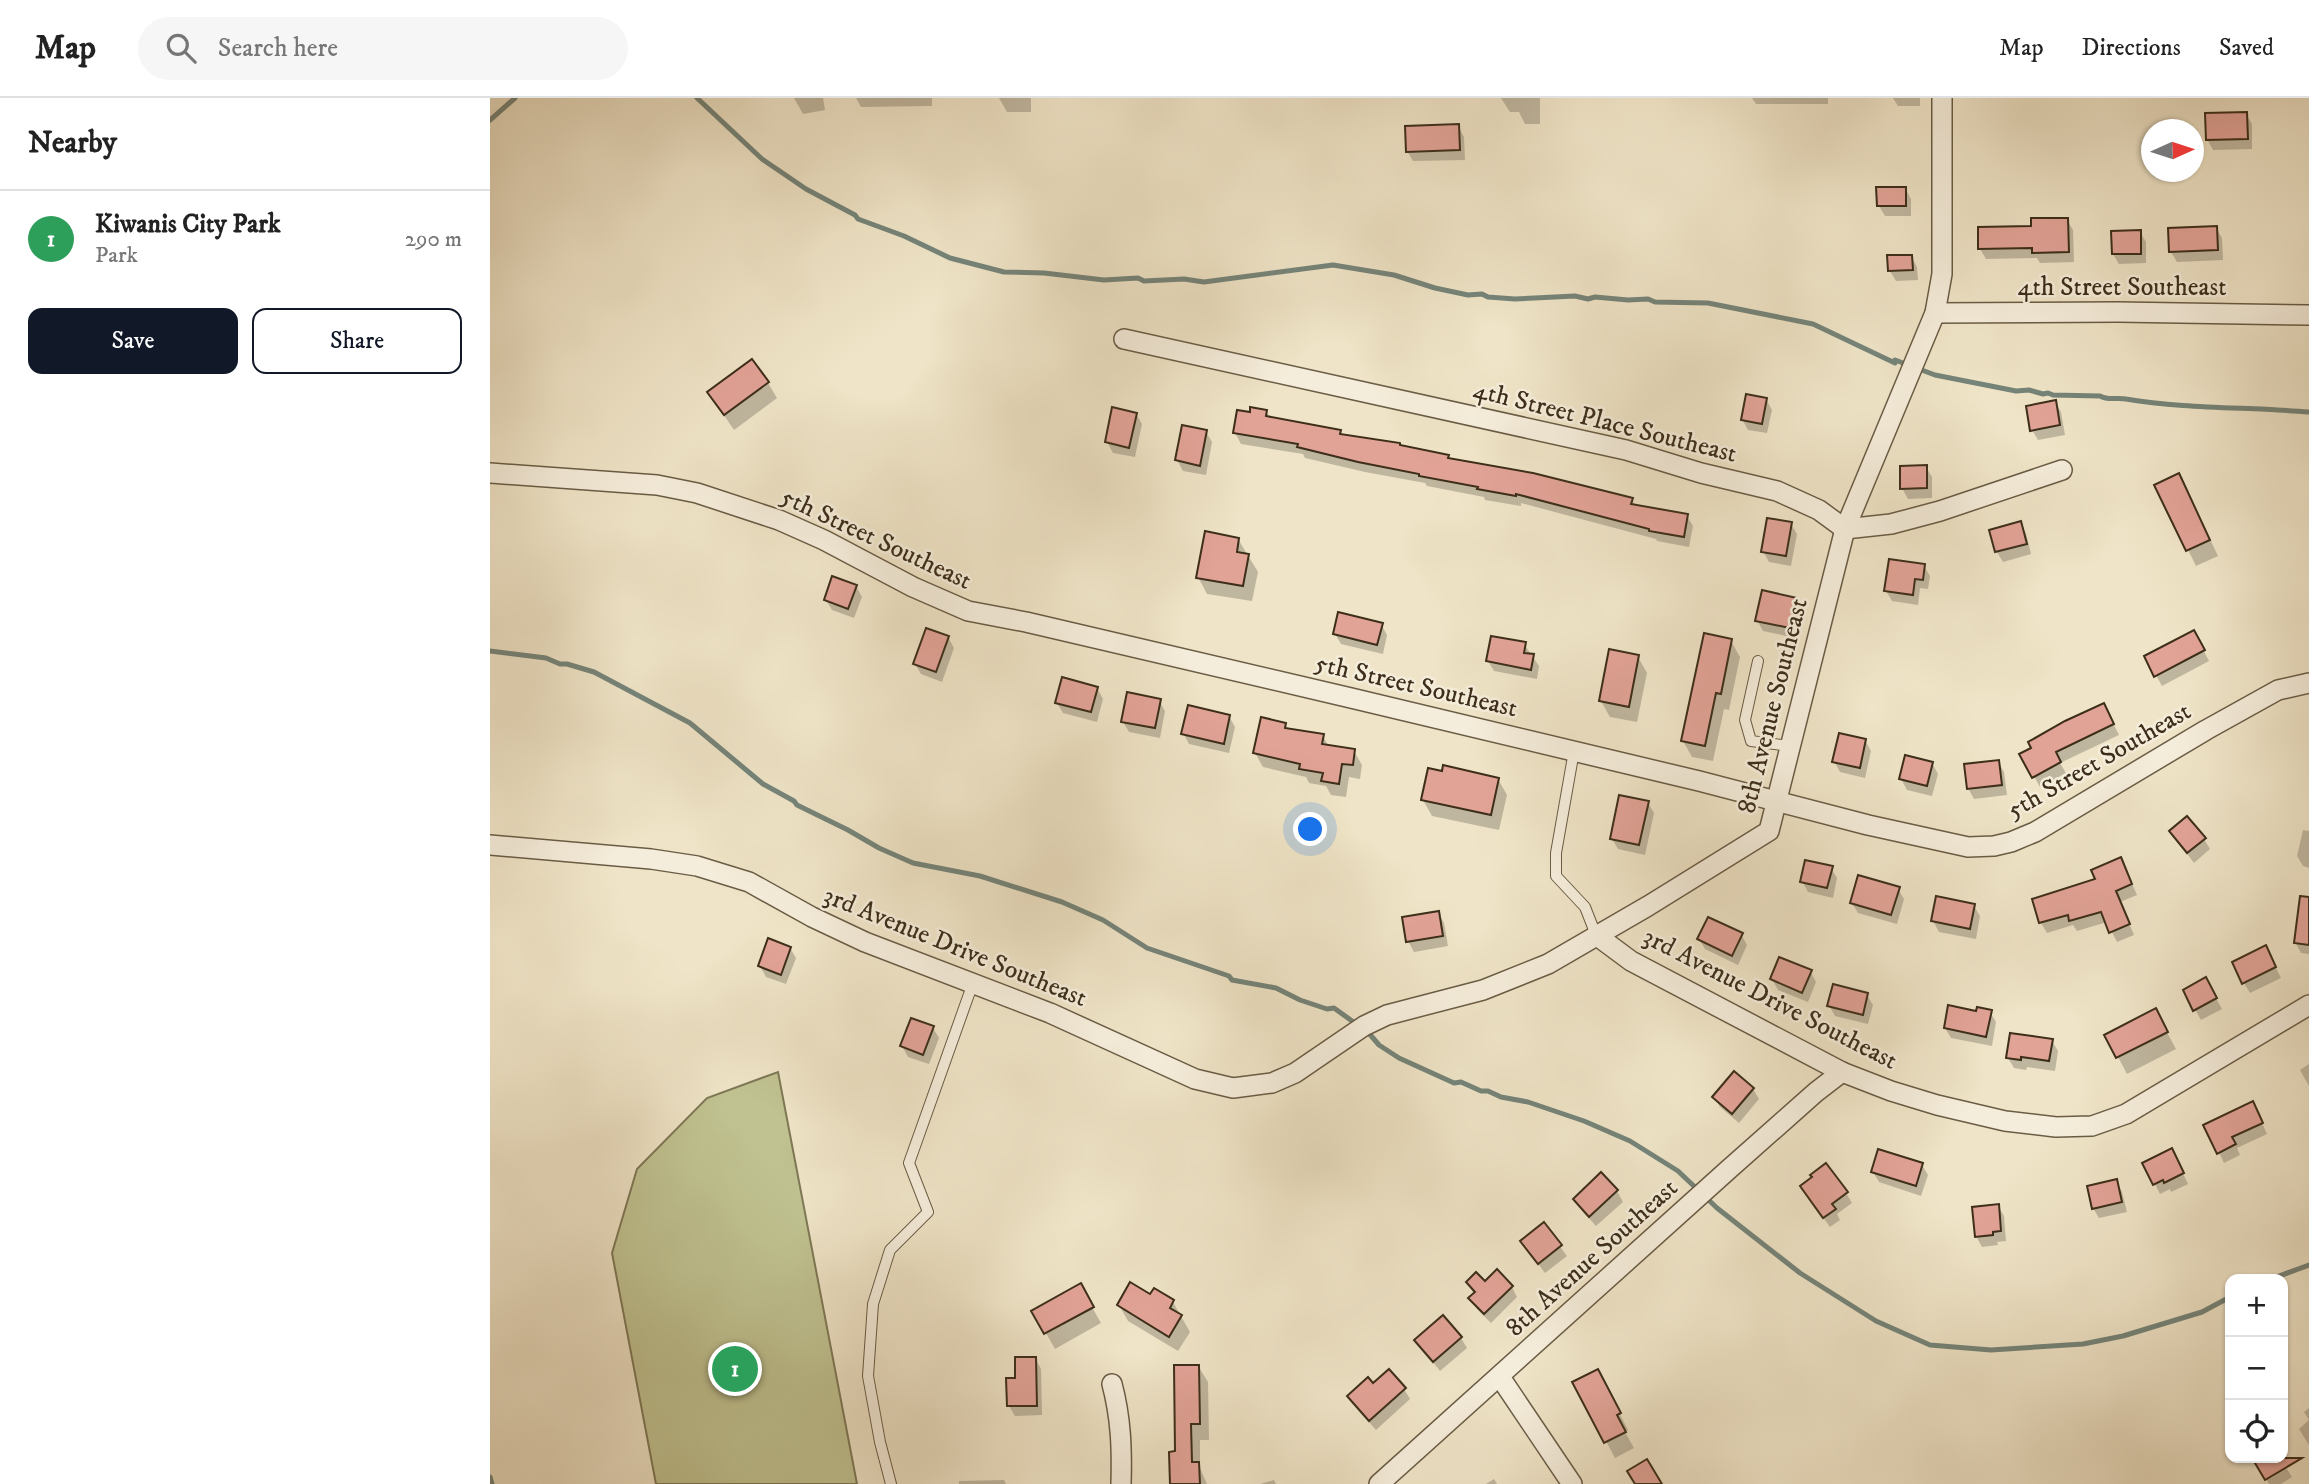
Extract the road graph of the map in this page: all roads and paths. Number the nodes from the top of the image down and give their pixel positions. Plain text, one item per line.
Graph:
1 (1942, 98) edge
2 (1935, 313) junction
3 (2309, 314) edge
4 (1124, 339) dead end
5 (2062, 470) dead end
6 (490, 473) edge
7 (1845, 529) junction
8 (1758, 661) dead end
9 (2309, 683) edge
10 (1790, 747) junction
11 (1574, 751) junction
12 (1776, 802) junction
13 (490, 845) edge
14 (1596, 935) junction
15 (973, 983) junction
16 (2309, 1005) edge
17 (1311, 1063) joint
18 (1842, 1072) junction
19 (1500, 1377) junction
20 (1112, 1384) dead end
21 (891, 1484) edge
22 (1121, 1484) edge
23 (1379, 1484) edge
24 (1572, 1484) edge

1 - 2 street, 8th Avenue Southeast
2 - 3 street, 4th Street Southeast
2 - 7 street, 8th Avenue Southeast
4 - 7 street, 4th Street Place Southeast
5 - 7 street
6 - 11 street, 5th Street Southeast
7 - 10 street, 8th Avenue Southeast
8 - 10 lane
9 - 12 street, 5th Street Southeast
10 - 12 street, 8th Avenue Southeast
11 - 12 street, 5th Street Southeast
11 - 14 lane
12 - 14 street, 8th Avenue Southeast
13 - 15 street, 3rd Avenue Drive Southeast
14 - 17 street, 8th Avenue Southeast
14 - 18 street, 3rd Avenue Drive Southeast
15 - 17 street, 3rd Avenue Drive Southeast
15 - 21 lane
16 - 18 street, 3rd Avenue Drive Southeast
18 - 19 street, 8th Avenue Southeast
19 - 23 street, 8th Avenue Southeast
19 - 24 street
20 - 22 street

